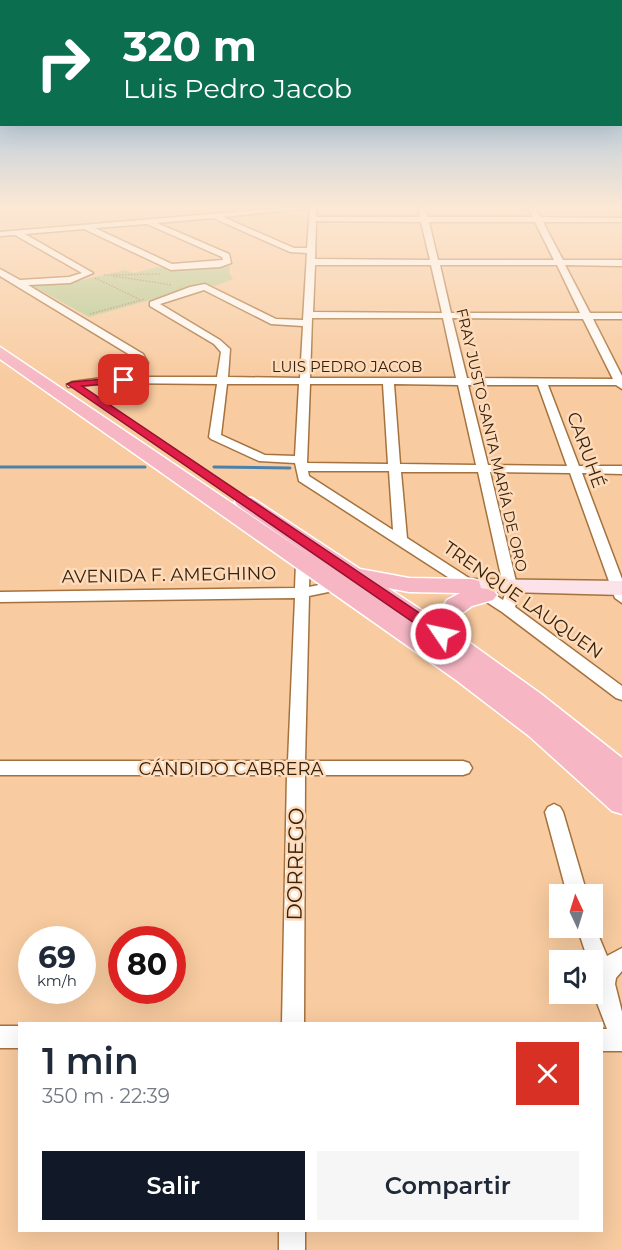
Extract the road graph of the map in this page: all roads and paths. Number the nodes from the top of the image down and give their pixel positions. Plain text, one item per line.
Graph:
1 (76, 266) edge
2 (311, 266) edge
3 (436, 266) edge
4 (562, 266) edge
5 (0, 272) edge
6 (88, 273) junction
7 (18, 283) junction
8 (193, 289) junction
9 (141, 300) junction
10 (153, 302) junction
11 (447, 316) junction
12 (587, 316) junction
13 (622, 316) edge
14 (75, 318) junction
15 (308, 319) junction
16 (274, 322) junction
17 (0, 335) edge
18 (307, 339) junction
19 (0, 352) edge
20 (138, 380) junction
21 (222, 380) junction
22 (306, 381) junction
23 (388, 381) junction
24 (462, 382) junction
25 (542, 382) junction
26 (72, 384) junction
27 (621, 384) edge
28 (301, 463) junction
29 (395, 469) junction
30 (483, 469) junction
31 (575, 470) junction
32 (622, 470) edge
33 (400, 540) junction
34 (303, 562) junction
35 (336, 563) junction
36 (338, 586) junction
37 (478, 590) junction
38 (302, 593) junction
39 (621, 593) edge
40 (0, 597) edge
41 (509, 599) junction
42 (459, 646) junction
43 (622, 694) edge
44 (0, 768) edge
45 (463, 768) dead end
46 (296, 770) junction
47 (622, 774) edge
48 (622, 802) edge
49 (554, 812) dead end
50 (574, 884) edge
51 (591, 938) edge
52 (622, 958) edge
53 (604, 976) junction
54 (293, 1022) edge
55 (0, 1037) edge
56 (18, 1037) edge
57 (622, 1039) edge
58 (603, 1040) edge
59 (292, 1232) edge
60 (292, 1250) edge

1 - 6 street
2 - 15 street
3 - 11 street, FRAY JUSTO SANTA MARÍA DE ORO
4 - 12 street
5 - 7 street
6 - 7 street
6 - 8 path
6 - 9 path
7 - 14 street
8 - 10 street
8 - 16 street
9 - 10 path
9 - 10 path
9 - 14 path
10 - 21 street
11 - 12 street
11 - 15 street
11 - 24 street, FRAY JUSTO SANTA MARÍA DE ORO
12 - 13 street
12 - 27 street
14 - 20 street
15 - 16 street
15 - 18 street
16 - 18 street
17 - 26 highway
18 - 22 street
19 - 34 highway
20 - 21 street, LUIS PEDRO JACOB
20 - 26 street, LUIS PEDRO JACOB
21 - 22 street, LUIS PEDRO JACOB
21 - 28 street
22 - 23 street, LUIS PEDRO JACOB
22 - 28 street
23 - 24 street, LUIS PEDRO JACOB
23 - 29 street
24 - 25 street, LUIS PEDRO JACOB
24 - 30 street, FRAY JUSTO SANTA MARÍA DE ORO
25 - 27 street, LUIS PEDRO JACOB
25 - 31 street, CARUHÉ
26 - 35 highway
28 - 29 street
28 - 33 street, TRENQUE LAUQUEN
29 - 30 street
29 - 33 street
30 - 31 street
30 - 41 street, FRAY JUSTO SANTA MARÍA DE ORO
31 - 32 street
31 - 39 street, CARUHÉ
33 - 37 street, TRENQUE LAUQUEN
34 - 36 highway
34 - 38 street, DORREGO
35 - 37 highway
35 - 42 highway
36 - 38 street, AVENIDA F. AMEGHINO
36 - 48 highway
37 - 41 main road
37 - 42 highway
38 - 40 street, AVENIDA F. AMEGHINO
38 - 46 street, DORREGO
39 - 41 main road
41 - 43 street, TRENQUE LAUQUEN
42 - 47 highway
44 - 46 street, CÁNDIDO CABRERA
45 - 46 street, CÁNDIDO CABRERA
46 - 54 street, DORREGO
49 - 50 street
51 - 53 street
52 - 53 street
53 - 57 street
55 - 56 street
57 - 58 street
59 - 60 street

